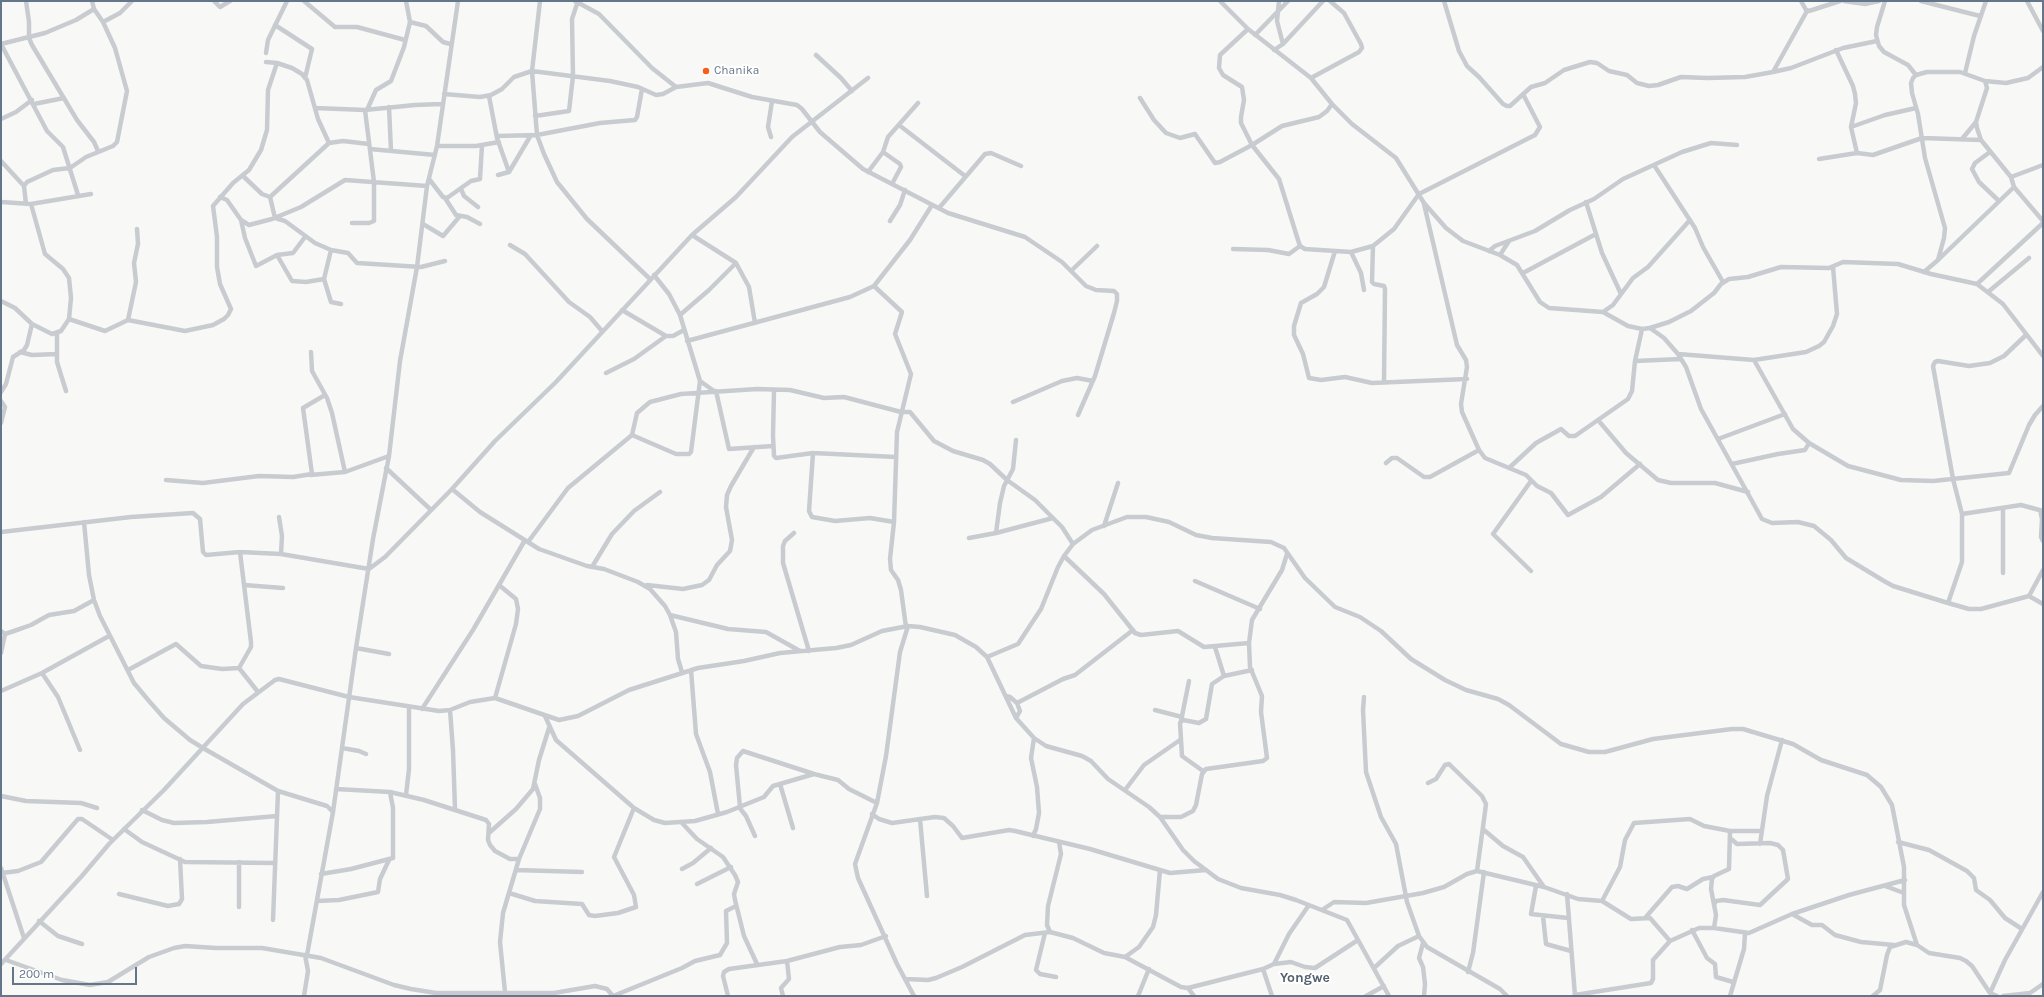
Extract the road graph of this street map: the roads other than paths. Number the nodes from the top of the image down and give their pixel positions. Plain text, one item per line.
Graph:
1 (26, 1) edge
2 (92, 1) edge
3 (132, 1) edge
4 (214, 1) edge
5 (230, 1) edge
6 (287, 1) edge
7 (304, 1) edge
8 (406, 1) edge
9 (458, 1) edge
10 (540, 1) edge
11 (577, 1) edge
12 (1220, 1) edge
13 (1279, 1) edge
14 (1288, 1) edge
15 (1323, 1) edge
16 (1330, 1) edge
17 (1444, 1) edge
18 (1801, 1) edge
19 (1840, 1) edge
20 (1844, 1) edge
21 (1879, 1) edge
22 (1885, 1) edge
23 (1921, 1) edge
24 (1986, 1) edge
25 (2027, 1) edge
26 (94, 9) junction
27 (1807, 11) junction
28 (1277, 13) junction
29 (2043, 13) edge
30 (1980, 16) junction
31 (2037, 18) junction
32 (103, 22) junction
33 (410, 22) junction
34 (275, 25) junction
35 (1248, 29) junction
36 (2043, 30) edge
37 (1255, 35) junction
38 (29, 38) junction
39 (405, 40) junction
40 (1877, 42) junction
41 (1, 44) edge
42 (450, 44) junction
43 (1283, 44) junction
44 (1274, 50) junction
45 (1836, 50) junction
46 (266, 53) dead end
47 (816, 55) dead end
48 (266, 62) dead end
49 (277, 63) junction
50 (2043, 67) edge
51 (532, 71) junction
52 (1773, 72) junction
53 (1966, 73) junction
54 (573, 76) junction
55 (1916, 76) junction
56 (305, 78) junction
57 (868, 78) dead end
58 (1311, 78) junction
59 (1985, 81) junction
60 (1994, 83) junction
61 (676, 86) junction
62 (1987, 88) junction
63 (642, 89) junction
64 (852, 91) junction
65 (444, 94) junction
66 (1523, 94) junction
67 (489, 96) junction
68 (64, 98) junction
69 (1140, 98) dead end
70 (772, 101) junction
71 (33, 102) junction
72 (918, 103) dead end
73 (442, 104) junction
74 (1332, 104) junction
75 (389, 107) junction
76 (315, 108) junction
77 (1916, 108) junction
78 (366, 110) junction
79 (535, 116) junction
80 (1, 119) edge
81 (812, 121) junction
82 (1976, 122) junction
83 (898, 126) junction
84 (1851, 127) junction
85 (531, 135) junction
86 (537, 135) junction
87 (497, 136) junction
88 (771, 137) dead end
89 (1922, 138) junction
90 (1962, 139) junction
91 (1981, 140) junction
92 (499, 142) junction
93 (330, 143) junction
94 (482, 145) junction
95 (1252, 145) junction
96 (1737, 145) dead end
97 (370, 146) junction
98 (437, 146) junction
99 (98, 151) junction
100 (391, 151) junction
101 (883, 152) junction
102 (1990, 152) junction
103 (1857, 153) junction
104 (435, 155) junction
105 (1819, 159) dead end
106 (1, 161) edge
107 (1654, 165) junction
108 (2043, 165) edge
109 (1021, 166) dead end
110 (70, 168) junction
111 (509, 172) junction
112 (868, 172) junction
113 (498, 175) dead end
114 (243, 176) junction
115 (965, 176) junction
116 (2011, 177) junction
117 (429, 180) junction
118 (374, 182) junction
119 (892, 184) junction
120 (24, 186) junction
121 (427, 186) junction
122 (2014, 188) junction
123 (461, 189) junction
124 (905, 190) junction
125 (91, 194) dead end
126 (1419, 194) junction
127 (78, 196) junction
128 (220, 197) junction
129 (270, 197) junction
130 (445, 198) junction
131 (1999, 201) junction
132 (1, 202) edge
133 (1586, 202) junction
134 (1424, 203) junction
135 (29, 204) junction
136 (932, 204) junction
137 (478, 207) dead end
138 (939, 208) junction
139 (460, 216) junction
140 (275, 218) junction
141 (241, 220) junction
142 (1690, 220) junction
143 (890, 221) dead end
144 (2043, 222) edge
145 (352, 223) dead end
146 (423, 224) junction
147 (480, 224) dead end
148 (137, 229) dead end
149 (1596, 234) junction
150 (692, 236) junction
151 (305, 237) junction
152 (1509, 241) junction
153 (510, 245) dead end
154 (1097, 246) dead end
155 (1300, 246) junction
156 (1373, 246) junction
157 (1233, 249) dead end
158 (331, 250) junction
159 (1335, 251) junction
160 (1489, 251) junction
161 (1351, 252) junction
162 (1500, 255) junction
163 (277, 256) junction
164 (2028, 258) dead end
165 (1938, 260) junction
166 (445, 262) dead end
167 (736, 263) junction
168 (417, 267) junction
169 (1833, 267) junction
170 (1071, 271) junction
171 (1924, 272) junction
172 (1522, 273) junction
173 (654, 275) junction
174 (324, 279) junction
175 (650, 279) junction
176 (1723, 282) junction
177 (1977, 284) junction
178 (874, 286) junction
179 (1364, 290) dead end
180 (1988, 292) junction
181 (1621, 294) junction
182 (1, 301) edge
183 (341, 304) dead end
184 (622, 310) junction
185 (1603, 312) junction
186 (680, 314) junction
187 (69, 319) junction
188 (128, 320) junction
189 (755, 323) junction
190 (32, 324) junction
191 (1650, 328) junction
192 (1642, 329) junction
193 (684, 330) junction
194 (602, 331) junction
195 (57, 334) junction
196 (2026, 335) junction
197 (666, 336) junction
198 (687, 341) junction
199 (20, 352) junction
200 (310, 352) dead end
201 (57, 354) junction
202 (1678, 354) junction
203 (2043, 356) edge
204 (1681, 359) junction
205 (1754, 360) junction
206 (1635, 361) junction
207 (606, 373) dead end
208 (1467, 379) junction
209 (700, 381) junction
210 (1093, 381) junction
211 (1384, 382) junction
212 (774, 390) junction
213 (66, 391) dead end
214 (715, 391) junction
215 (1, 392) edge
216 (699, 393) junction
217 (325, 395) junction
218 (1, 402) edge
219 (1013, 402) dead end
220 (2043, 406) edge
221 (901, 412) junction
222 (1785, 414) junction
223 (1078, 415) dead end
224 (1598, 420) junction
225 (1, 423) edge
226 (632, 435) junction
227 (1718, 439) junction
228 (1016, 440) dead end
229 (1809, 443) junction
230 (773, 446) junction
231 (754, 447) junction
232 (1479, 450) junction
233 (813, 453) junction
234 (389, 456) junction
235 (896, 456) junction
236 (1386, 463) dead end
237 (1640, 464) junction
238 (1732, 464) junction
239 (386, 468) junction
240 (1509, 468) junction
241 (345, 472) junction
242 (310, 475) junction
243 (1953, 479) junction
244 (166, 480) dead end
245 (1007, 480) junction
246 (1531, 481) junction
247 (1118, 483) dead end
248 (452, 489) junction
249 (660, 492) dead end
250 (1748, 492) junction
251 (2003, 508) junction
252 (430, 510) junction
253 (2042, 510) edge
254 (1962, 514) junction
255 (279, 517) dead end
256 (1053, 518) junction
257 (84, 522) junction
258 (894, 522) junction
259 (1104, 526) junction
260 (1, 532) edge
261 (794, 533) dead end
262 (996, 533) junction
263 (969, 538) dead end
264 (526, 541) junction
265 (2043, 541) edge
266 (1073, 544) junction
267 (240, 552) junction
268 (280, 554) junction
269 (1287, 554) junction
270 (1064, 556) junction
271 (592, 567) junction
272 (369, 568) junction
273 (2043, 570) edge
274 (1530, 571) dead end
275 (2003, 573) dead end
276 (1195, 581) dead end
277 (244, 585) junction
278 (499, 585) junction
279 (645, 585) junction
280 (283, 588) dead end
281 (2029, 596) junction
282 (94, 600) junction
283 (1948, 604) junction
284 (2043, 604) edge
285 (1260, 609) junction
286 (670, 615) junction
287 (907, 627) junction
288 (1133, 630) junction
289 (3, 632) edge
290 (109, 636) junction
291 (1249, 643) junction
292 (1215, 647) junction
293 (356, 648) junction
294 (800, 651) junction
295 (809, 651) junction
296 (1, 653) edge
297 (389, 654) dead end
298 (988, 657) junction
299 (239, 668) junction
300 (128, 670) junction
301 (691, 670) junction
302 (1252, 670) junction
303 (682, 672) junction
304 (42, 673) junction
305 (1224, 676) junction
306 (1189, 681) dead end
307 (1, 690) edge
308 (258, 692) junction
309 (1006, 696) junction
310 (349, 697) junction
311 (1364, 697) dead end
312 (495, 698) junction
313 (1017, 703) junction
314 (409, 708) junction
315 (422, 709) junction
316 (450, 710) junction
317 (1156, 710) dead end
318 (545, 716) junction
319 (1016, 718) junction
320 (1182, 719) junction
321 (550, 728) junction
322 (1034, 738) junction
323 (1180, 740) junction
324 (1782, 740) junction
325 (203, 748) junction
326 (342, 748) junction
327 (80, 750) dead end
328 (366, 754) dead end
329 (1203, 771) junction
330 (814, 774) junction
331 (1428, 783) dead end
332 (535, 784) junction
333 (780, 784) junction
334 (336, 788) junction
335 (1125, 790) junction
336 (278, 791) junction
337 (390, 792) junction
338 (1, 796) edge
339 (406, 796) junction
340 (876, 804) junction
341 (740, 807) junction
342 (97, 808) dead end
343 (634, 808) junction
344 (142, 810) junction
345 (455, 810) junction
346 (333, 812) junction
347 (718, 814) junction
348 (872, 814) junction
349 (277, 816) junction
350 (1160, 817) junction
351 (920, 819) junction
352 (682, 823) junction
353 (793, 828) dead end
354 (124, 830) junction
355 (1484, 830) junction
356 (1730, 831) junction
357 (1761, 831) junction
358 (488, 833) junction
359 (754, 836) dead end
360 (1033, 836) junction
361 (1730, 838) junction
362 (112, 840) junction
363 (1059, 842) junction
364 (1898, 842) junction
365 (1760, 844) junction
366 (711, 848) junction
367 (180, 859) junction
368 (519, 859) junction
369 (389, 860) junction
370 (239, 862) junction
371 (275, 863) junction
372 (730, 867) junction
373 (682, 869) dead end
374 (516, 870) junction
375 (1160, 870) junction
376 (1206, 870) junction
377 (2, 871) edge
378 (1477, 871) junction
379 (582, 872) dead end
380 (1484, 872) junction
381 (321, 874) junction
382 (1713, 877) junction
383 (1905, 880) junction
384 (697, 884) dead end
385 (1536, 886) junction
386 (1885, 886) junction
387 (1544, 887) junction
388 (2043, 892) edge
389 (1904, 893) junction
390 (120, 894) dead end
391 (509, 894) junction
392 (1567, 894) junction
393 (927, 896) dead end
394 (1406, 897) junction
395 (317, 901) junction
396 (1602, 901) junction
397 (1309, 905) junction
398 (1714, 905) junction
399 (736, 906) junction
400 (239, 907) dead end
401 (1322, 910) junction
402 (1792, 914) junction
403 (1543, 916) junction
404 (1568, 918) junction
405 (1645, 918) junction
406 (273, 920) dead end
407 (39, 921) junction
408 (1714, 928) junction
409 (2022, 929) junction
410 (1692, 930) junction
411 (1048, 932) junction
412 (1745, 933) junction
413 (886, 936) junction
414 (1419, 936) junction
415 (24, 938) junction
416 (1358, 940) junction
417 (1670, 942) junction
418 (1423, 943) junction
419 (82, 944) dead end
420 (1894, 945) junction
421 (1918, 945) junction
422 (1571, 951) junction
423 (306, 955) junction
424 (1125, 957) junction
425 (6, 960) junction
426 (787, 961) junction
427 (1, 964) edge
428 (757, 964) junction
429 (1274, 964) junction
430 (1374, 968) junction
431 (1149, 969) junction
432 (1263, 969) junction
433 (1468, 972) junction
434 (1056, 977) dead end
435 (906, 979) junction
436 (1733, 982) junction
437 (2043, 984) edge
438 (1384, 986) junction
439 (1188, 988) junction
440 (1880, 990) junction
441 (506, 992) junction
442 (1990, 993) junction
443 (1575, 995) edge
444 (304, 996) edge
445 (613, 996) edge
446 (728, 996) edge
447 (783, 996) edge
448 (914, 996) edge
449 (1138, 996) edge
450 (1194, 996) edge
451 (1272, 996) edge
452 (1366, 996) edge
453 (1389, 996) edge
454 (1424, 996) edge
455 (1507, 996) edge
456 (1730, 996) edge
457 (1873, 996) edge
458 (1881, 996) edge
459 (1996, 996) edge
460 (2003, 996) edge

1 - 38 street
2 - 26 street
3 - 32 street
4 - 5 street
6 - 34 street
7 - 39 street
8 - 33 street
9 - 42 street
10 - 51 street
11 - 54 street
11 - 61 street
12 - 35 street
13 - 28 street
14 - 28 street
15 - 43 street
16 - 58 street
17 - 66 street
18 - 27 street
19 - 27 street
20 - 21 street
22 - 40 street
23 - 30 street
24 - 30 street
25 - 31 street
26 - 32 street
26 - 38 street
27 - 52 street
28 - 37 street
28 - 43 street
29 - 31 street
30 - 53 street
31 - 36 street
32 - 99 street
33 - 39 street
33 - 42 street
34 - 46 street
34 - 56 street
35 - 37 street
35 - 95 street
37 - 44 street
38 - 41 street
38 - 68 street
39 - 78 street
40 - 45 street
40 - 55 street
41 - 71 street
42 - 65 street
43 - 44 street
44 - 58 street
45 - 52 street
45 - 84 street
47 - 64 street
48 - 49 street
49 - 56 street
49 - 114 street
50 - 60 street
51 - 54 street
51 - 67 street
51 - 79 street
52 - 66 street
53 - 55 street
53 - 59 street
54 - 63 street
54 - 79 street
55 - 77 street
56 - 76 street
57 - 64 street
58 - 74 street
59 - 60 street
59 - 62 street
60 - 62 street
61 - 63 street
61 - 70 street
62 - 82 street
63 - 86 street
64 - 81 street
65 - 67 street
65 - 73 street
66 - 126 street
67 - 87 street
68 - 71 street
68 - 99 street
69 - 95 street
70 - 81 street
70 - 88 street
71 - 80 street
71 - 110 street
72 - 83 street
73 - 75 street
73 - 98 street
74 - 95 street
74 - 126 street
75 - 78 street
75 - 100 street
76 - 78 street
76 - 93 street
77 - 84 street
77 - 89 street
78 - 97 street
79 - 86 street
81 - 112 street
81 - 150 street
82 - 90 street
82 - 91 street
83 - 101 street
83 - 115 street
84 - 103 street
85 - 86 street
85 - 87 street
85 - 111 street
86 - 175 street
87 - 92 street
89 - 90 street
89 - 103 street
89 - 165 street
90 - 91 street
91 - 102 street
92 - 94 street
92 - 111 street
93 - 97 street
93 - 129 street
94 - 98 street
94 - 123 street
95 - 155 street
96 - 107 street
97 - 100 street
97 - 118 street
98 - 104 street
99 - 110 street
100 - 104 street
101 - 112 street
101 - 119 street
102 - 116 street
102 - 131 street
103 - 105 street
104 - 117 street
106 - 120 street
107 - 133 street
107 - 142 street
108 - 116 street
109 - 115 street
110 - 120 street
110 - 127 street
111 - 113 street
112 - 119 street
114 - 128 street
114 - 129 street
115 - 138 street
116 - 122 street
117 - 121 street
117 - 130 street
118 - 121 street
118 - 140 street
118 - 145 street
119 - 124 street
120 - 135 street
121 - 146 street
122 - 131 street
122 - 144 street
123 - 130 street
123 - 137 street
124 - 136 street
124 - 143 street
125 - 127 street
126 - 134 street
126 - 156 street
127 - 135 street
128 - 141 street
128 - 188 street
129 - 140 street
130 - 139 street
131 - 165 street
132 - 135 street
133 - 149 street
133 - 152 street
134 - 160 street
134 - 208 street
135 - 187 street
136 - 138 street
136 - 178 street
138 - 170 street
139 - 146 street
139 - 147 street
140 - 141 street
140 - 151 street
141 - 163 street
142 - 176 street
142 - 181 street
144 - 177 street
146 - 168 street
148 - 188 street
149 - 172 street
149 - 181 street
150 - 167 street
150 - 173 street
151 - 158 street
151 - 163 street
152 - 160 street
152 - 162 street
153 - 194 street
154 - 170 street
155 - 157 street
155 - 159 street
156 - 161 street
156 - 211 street
158 - 168 street
158 - 174 street
159 - 161 street
159 - 211 street
160 - 162 street
161 - 179 street
162 - 172 street
163 - 174 street
164 - 180 street
165 - 171 street
166 - 168 street
167 - 186 street
167 - 189 street
168 - 234 street
169 - 171 street
169 - 176 street
169 - 205 street
170 - 210 street
171 - 177 street
172 - 185 street
173 - 175 street
173 - 186 street
174 - 183 street
175 - 184 street
176 - 191 street
177 - 180 street
178 - 189 street
178 - 221 street
180 - 196 street
181 - 185 street
182 - 190 street
184 - 194 street
184 - 197 street
185 - 192 street
186 - 193 street
187 - 188 street
187 - 195 street
189 - 198 street
190 - 195 street
190 - 199 street
191 - 192 street
191 - 202 street
192 - 206 street
193 - 197 street
193 - 198 street
194 - 248 street
195 - 201 street
196 - 203 street
196 - 243 street
197 - 207 street
198 - 209 street
199 - 201 street
199 - 215 street
200 - 217 street
201 - 213 street
202 - 204 street
202 - 205 street
204 - 206 street
204 - 227 street
205 - 222 street
206 - 224 street
208 - 211 street
208 - 232 street
209 - 214 street
209 - 216 street
210 - 219 street
210 - 223 street
212 - 214 street
212 - 221 street
212 - 230 street
214 - 216 street
214 - 231 street
216 - 226 street
216 - 226 street
217 - 241 street
217 - 242 street
218 - 225 street
220 - 243 street
221 - 235 street
221 - 245 street
222 - 227 street
222 - 229 street
224 - 237 street
224 - 240 street
226 - 264 street
227 - 238 street
228 - 245 street
229 - 238 street
229 - 243 street
230 - 231 street
230 - 233 street
231 - 279 street
232 - 236 street
232 - 240 street
233 - 235 street
233 - 258 street
234 - 239 street
234 - 241 street
235 - 258 street
237 - 246 street
237 - 250 street
238 - 250 street
239 - 252 street
239 - 272 street
240 - 246 street
241 - 242 street
242 - 244 street
243 - 254 street
245 - 256 street
245 - 262 street
246 - 274 street
247 - 259 street
248 - 252 street
248 - 264 street
249 - 271 street
250 - 283 street
251 - 253 street
251 - 254 street
251 - 275 street
252 - 272 street
253 - 265 street
254 - 283 street
255 - 268 street
256 - 262 street
256 - 266 street
257 - 260 street
257 - 267 street
257 - 282 street
258 - 287 street
259 - 266 street
259 - 269 street
261 - 295 street
262 - 263 street
264 - 271 street
264 - 278 street
266 - 270 street
267 - 268 street
267 - 277 street
268 - 272 street
269 - 285 street
269 - 324 street
270 - 288 street
270 - 298 street
271 - 279 street
272 - 293 street
273 - 281 street
276 - 285 street
277 - 280 street
277 - 299 street
278 - 312 street
278 - 315 street
279 - 286 street
281 - 283 street
281 - 284 street
282 - 289 street
282 - 290 street
285 - 291 street
286 - 294 street
286 - 303 street
287 - 295 street
287 - 298 street
287 - 340 street
288 - 292 street
288 - 313 street
289 - 296 street
290 - 300 street
290 - 304 street
291 - 292 street
291 - 302 street
292 - 305 street
293 - 297 street
293 - 310 street
294 - 295 street
294 - 301 street
298 - 309 street
299 - 300 street
299 - 308 street
300 - 325 street
301 - 303 street
301 - 347 street
302 - 305 street
302 - 329 street
303 - 318 street
304 - 307 street
304 - 327 street
305 - 320 street
306 - 320 street
308 - 310 street
308 - 325 street
309 - 313 street
309 - 319 street
310 - 314 street
310 - 326 street
311 - 394 street
312 - 316 street
312 - 318 street
313 - 319 street
314 - 315 street
314 - 339 street
315 - 316 street
316 - 345 street
317 - 320 street
318 - 321 street
319 - 322 street
320 - 323 street
321 - 332 street
321 - 343 street
322 - 335 street
322 - 360 street
323 - 329 street
323 - 335 street
324 - 357 street
324 - 364 street
325 - 336 street
325 - 344 street
326 - 328 street
326 - 334 street
329 - 350 street
330 - 333 street
330 - 340 street
330 - 341 street
331 - 355 street
332 - 358 street
332 - 368 street
333 - 341 street
333 - 353 street
334 - 337 street
334 - 346 street
335 - 350 street
336 - 346 street
336 - 349 street
337 - 339 street
337 - 369 street
338 - 342 street
339 - 345 street
340 - 348 street
341 - 347 street
341 - 359 street
343 - 352 street
343 - 391 street
344 - 349 street
344 - 354 street
345 - 358 street
346 - 381 street
347 - 352 street
348 - 351 street
348 - 413 street
349 - 371 street
350 - 376 street
351 - 360 street
351 - 393 street
352 - 366 street
354 - 362 street
354 - 367 street
355 - 378 street
355 - 387 street
356 - 357 street
356 - 361 street
356 - 396 street
357 - 365 street
358 - 368 street
360 - 363 street
361 - 365 street
361 - 382 street
362 - 377 street
362 - 407 street
363 - 375 street
363 - 411 street
364 - 383 street
364 - 409 street
365 - 398 street
366 - 372 street
366 - 373 street
367 - 370 street
367 - 390 street
368 - 374 street
369 - 381 street
369 - 395 street
370 - 371 street
370 - 400 street
371 - 406 street
372 - 384 street
372 - 399 street
374 - 379 street
374 - 391 street
375 - 376 street
375 - 424 street
376 - 397 street
377 - 415 street
378 - 380 street
378 - 394 street
380 - 385 street
380 - 433 street
381 - 395 street
382 - 398 street
382 - 405 street
383 - 386 street
383 - 389 street
385 - 387 street
385 - 403 street
386 - 389 street
386 - 402 street
387 - 392 street
388 - 409 street
389 - 421 street
391 - 441 street
392 - 396 street
392 - 404 street
394 - 401 street
394 - 414 street
395 - 423 street
396 - 405 street
397 - 401 street
397 - 429 street
398 - 408 street
399 - 428 street
399 - 445 street
401 - 416 street
402 - 412 street
402 - 420 street
403 - 404 street
403 - 422 street
404 - 422 street
405 - 417 street
407 - 415 street
407 - 419 street
408 - 410 street
408 - 412 street
409 - 442 street
410 - 417 street
410 - 436 street
411 - 424 street
411 - 434 street
411 - 435 street
412 - 436 street
413 - 426 street
413 - 435 street
414 - 418 street
414 - 430 street
415 - 425 street
416 - 429 street
416 - 430 street
417 - 443 street
418 - 433 street
418 - 454 street
420 - 421 street
420 - 440 street
421 - 442 street
422 - 443 street
423 - 425 street
423 - 441 street
423 - 444 street
424 - 431 street
425 - 427 street
426 - 428 street
426 - 447 street
428 - 446 street
429 - 432 street
430 - 438 street
431 - 439 street
431 - 449 street
432 - 439 street
432 - 451 street
433 - 455 street
435 - 448 street
436 - 456 street
437 - 460 street
438 - 452 street
438 - 453 street
439 - 450 street
440 - 457 street
440 - 458 street
441 - 445 street
442 - 459 street

